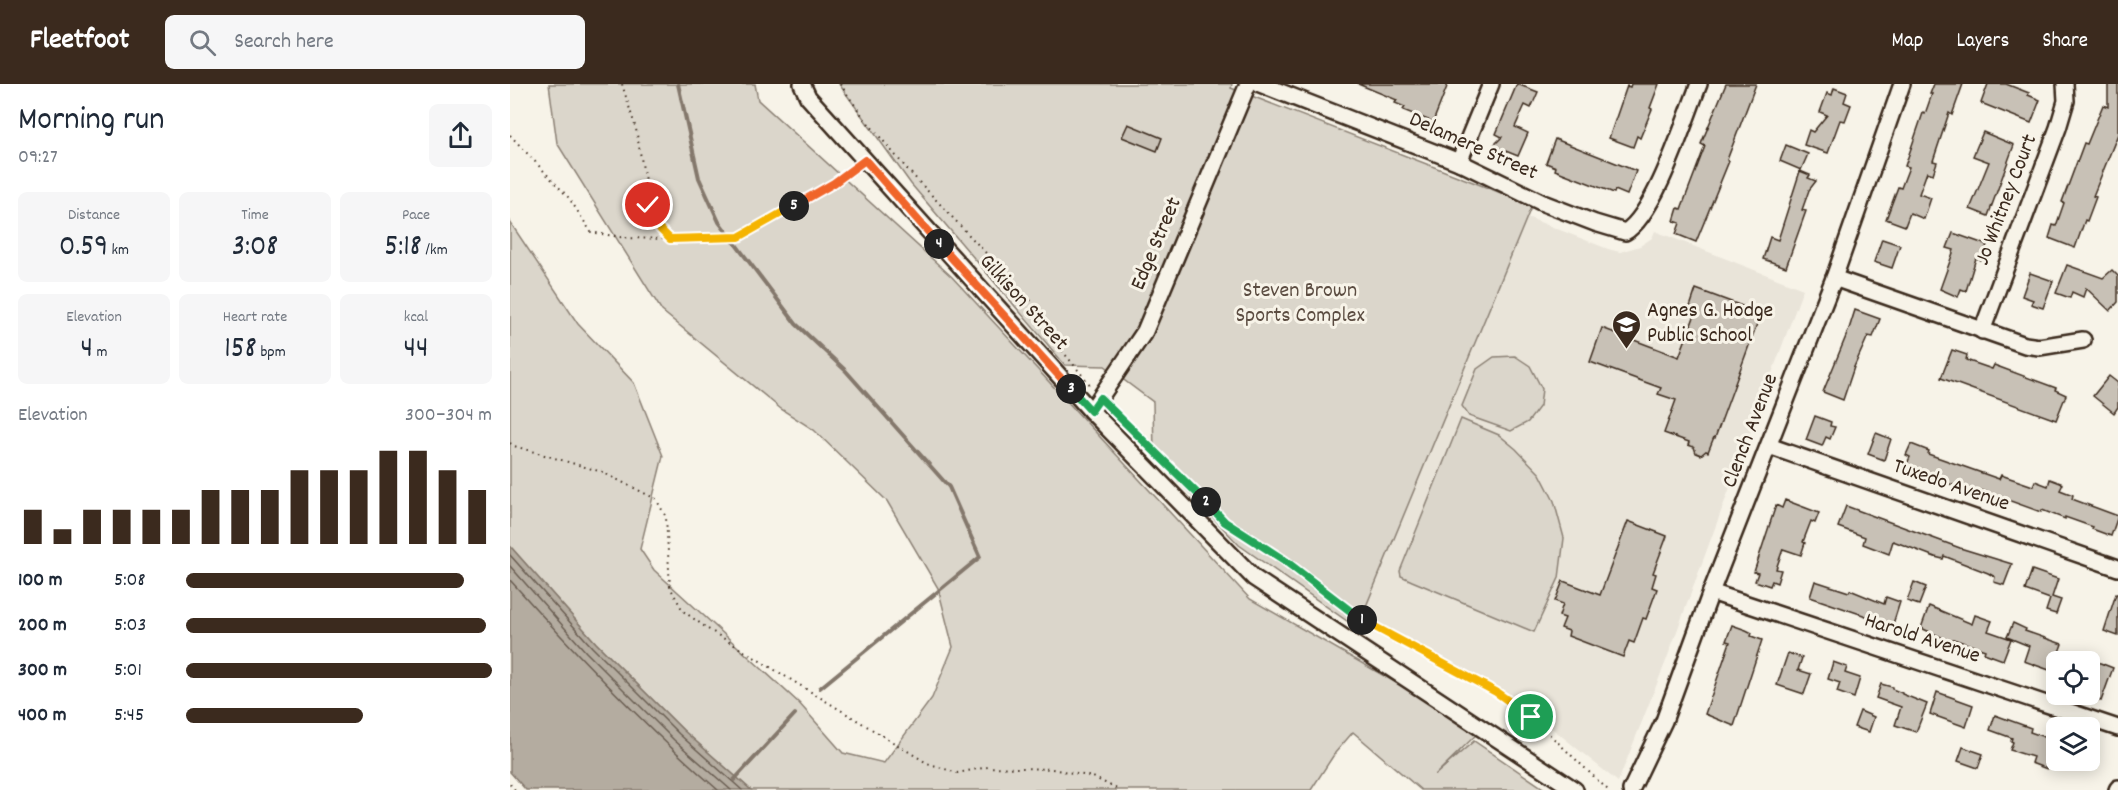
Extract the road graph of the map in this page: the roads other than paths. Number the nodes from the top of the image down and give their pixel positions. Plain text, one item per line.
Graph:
1 (802, 84) edge
2 (1248, 84) edge
3 (1260, 84) edge
4 (1491, 84) edge
5 (1699, 84) edge
6 (1902, 84) edge
7 (2065, 84) edge
8 (1459, 162) junction
9 (1834, 278) junction
10 (1982, 331) junction
11 (2082, 340) dead end
12 (1091, 411) junction
13 (1769, 447) junction
14 (2118, 568) edge
15 (1711, 592) junction
16 (2118, 728) edge
17 (1575, 790) edge
18 (1631, 790) edge

1 - 12 street, Gilkison Street
2 - 12 street, Edge Street
3 - 8 street, Delamere Street
4 - 8 street
5 - 8 street, Delamere Street
6 - 9 street, Clench Avenue
7 - 10 street, Jo Whitney Court
9 - 10 street
9 - 13 street, Clench Avenue
10 - 11 street
12 - 17 street, Gilkison Street
13 - 14 street, Tuxedo Avenue
13 - 15 street, Clench Avenue
15 - 16 street, Harold Avenue
15 - 18 street, Clench Avenue

